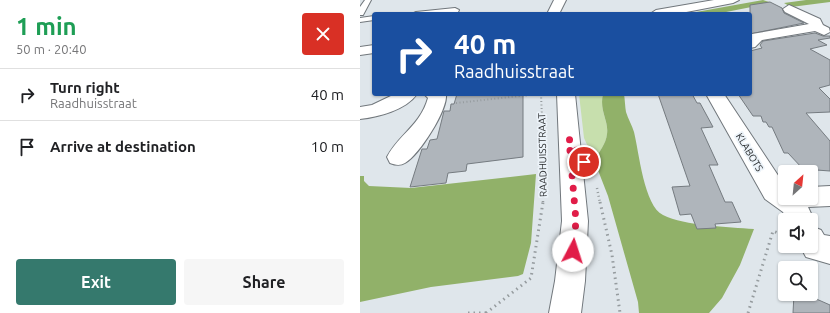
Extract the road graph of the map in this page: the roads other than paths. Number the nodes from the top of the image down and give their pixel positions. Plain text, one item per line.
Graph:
1 (368, 0) edge
2 (560, 0) edge
3 (733, 0) edge
4 (789, 9) dead end
5 (455, 10) dead end
6 (436, 12) edge
7 (554, 12) edge
8 (667, 12) edge
9 (360, 13) edge
10 (372, 18) edge
11 (360, 20) edge
12 (817, 27) junction
13 (830, 34) edge
14 (752, 42) edge
15 (372, 49) edge
16 (360, 51) edge
17 (405, 96) edge
18 (566, 96) edge
19 (716, 96) edge
20 (435, 99) edge
21 (360, 113) edge
22 (398, 157) dead end
23 (778, 194) edge
24 (818, 196) edge
25 (830, 196) edge
26 (818, 247) edge
27 (830, 250) edge
28 (565, 313) edge

1 - 9 lane
2 - 7 street
3 - 8 street
4 - 12 street
5 - 6 lane
10 - 11 lane
12 - 13 street
12 - 14 street
15 - 16 street
17 - 21 street
18 - 28 street
19 - 23 street, KLABOTS
20 - 22 street
24 - 25 street, KLABOTS
26 - 27 street

